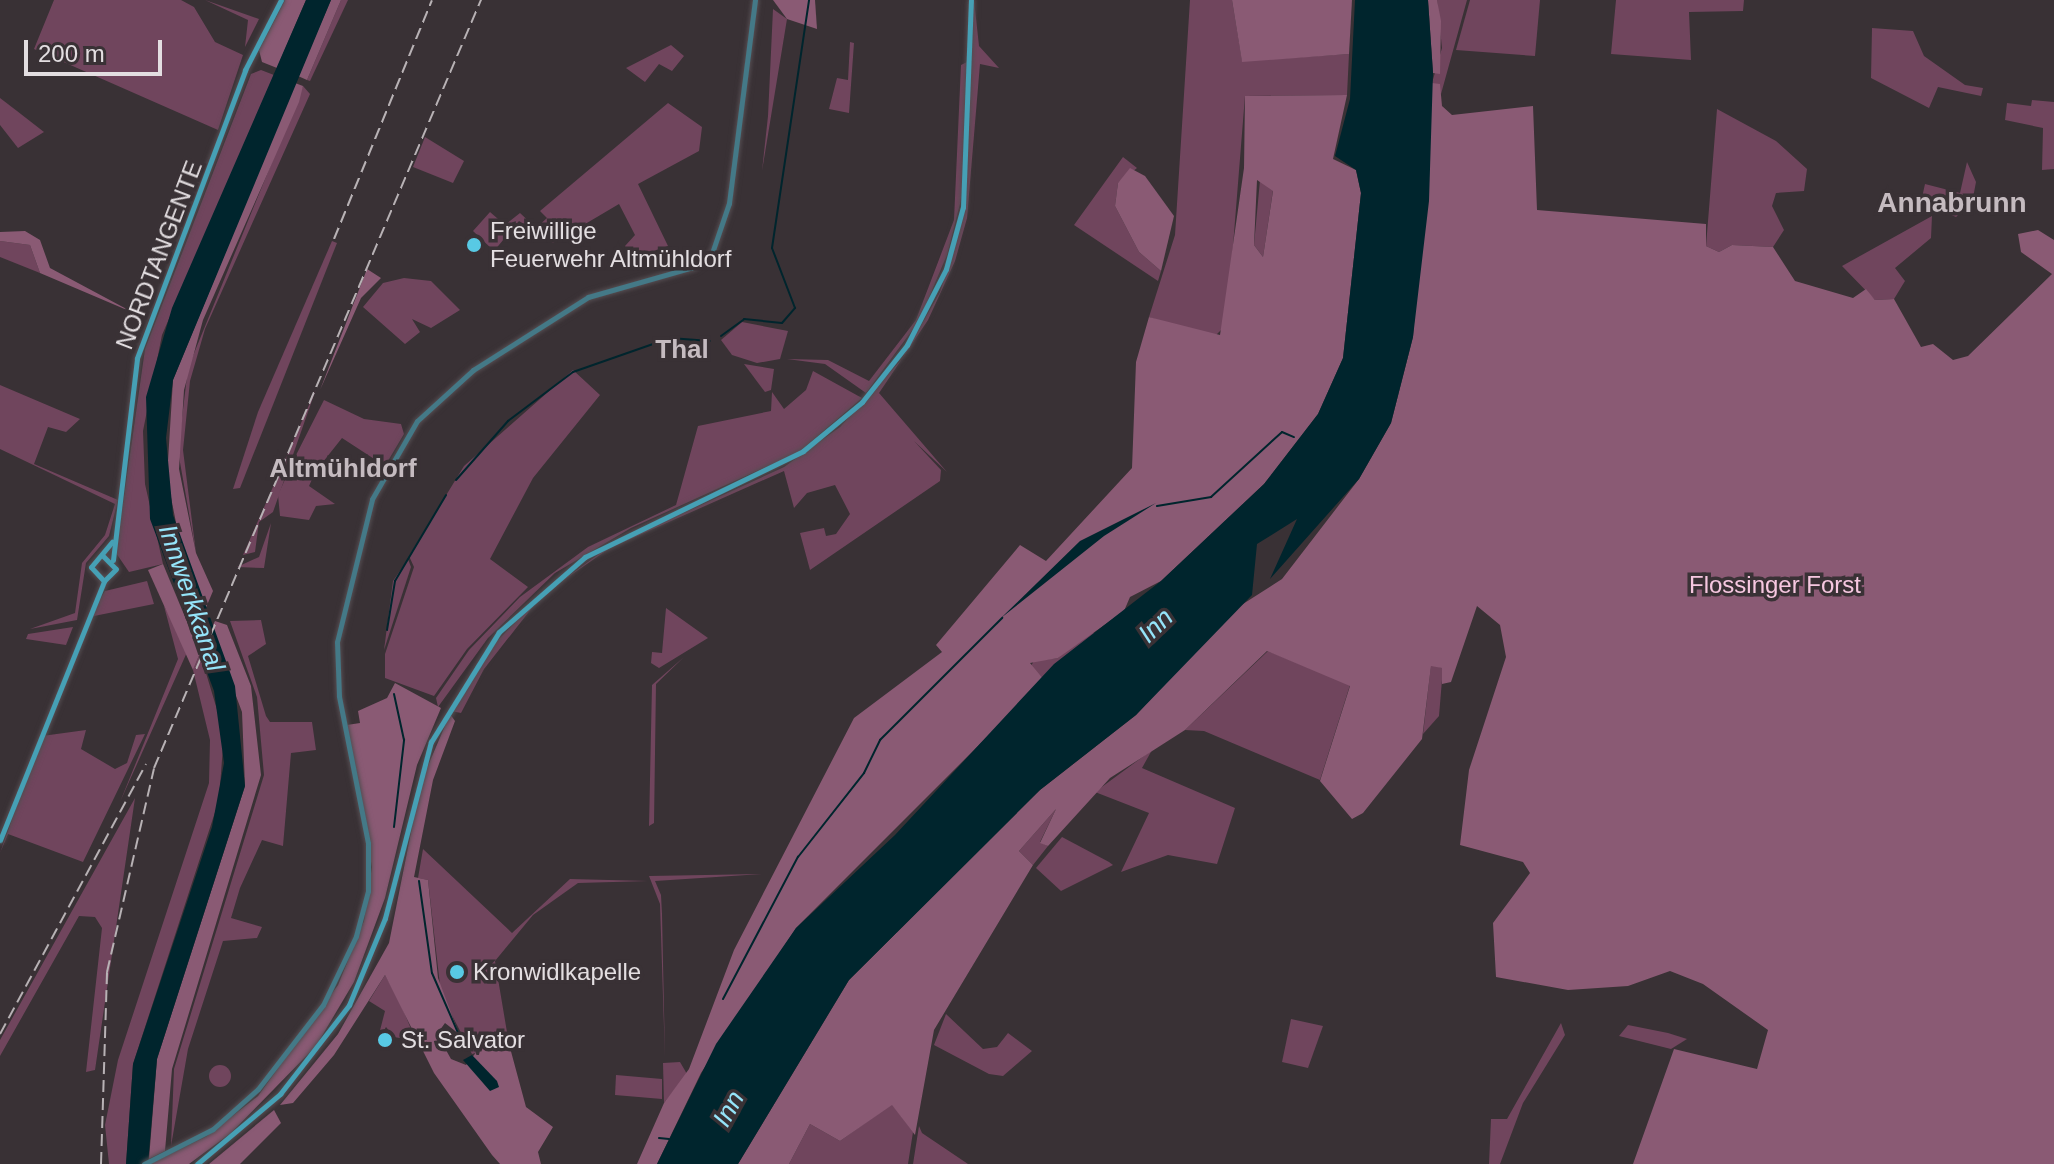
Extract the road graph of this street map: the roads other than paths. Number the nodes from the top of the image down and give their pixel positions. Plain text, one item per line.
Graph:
1 (281, 0) edge
2 (755, 0) edge
3 (971, 0) edge
4 (116, 534) junction
5 (103, 556) junction
6 (113, 560) junction
7 (95, 577) junction
8 (104, 581) junction
9 (91, 604) junction
10 (0, 840) edge
11 (144, 1164) edge
12 (197, 1164) edge

1 - 4 main road, NORDTANGENTE
2 - 11 street
3 - 12 main road
4 - 5 main road, NORDTANGENTE
4 - 6 main road, NORDTANGENTE
5 - 6 main road
5 - 7 main road, NORDTANGENTE
6 - 8 main road, NORDTANGENTE
7 - 8 main road
7 - 9 main road, NORDTANGENTE
8 - 9 main road, NORDTANGENTE
9 - 10 main road, NORDTANGENTE

